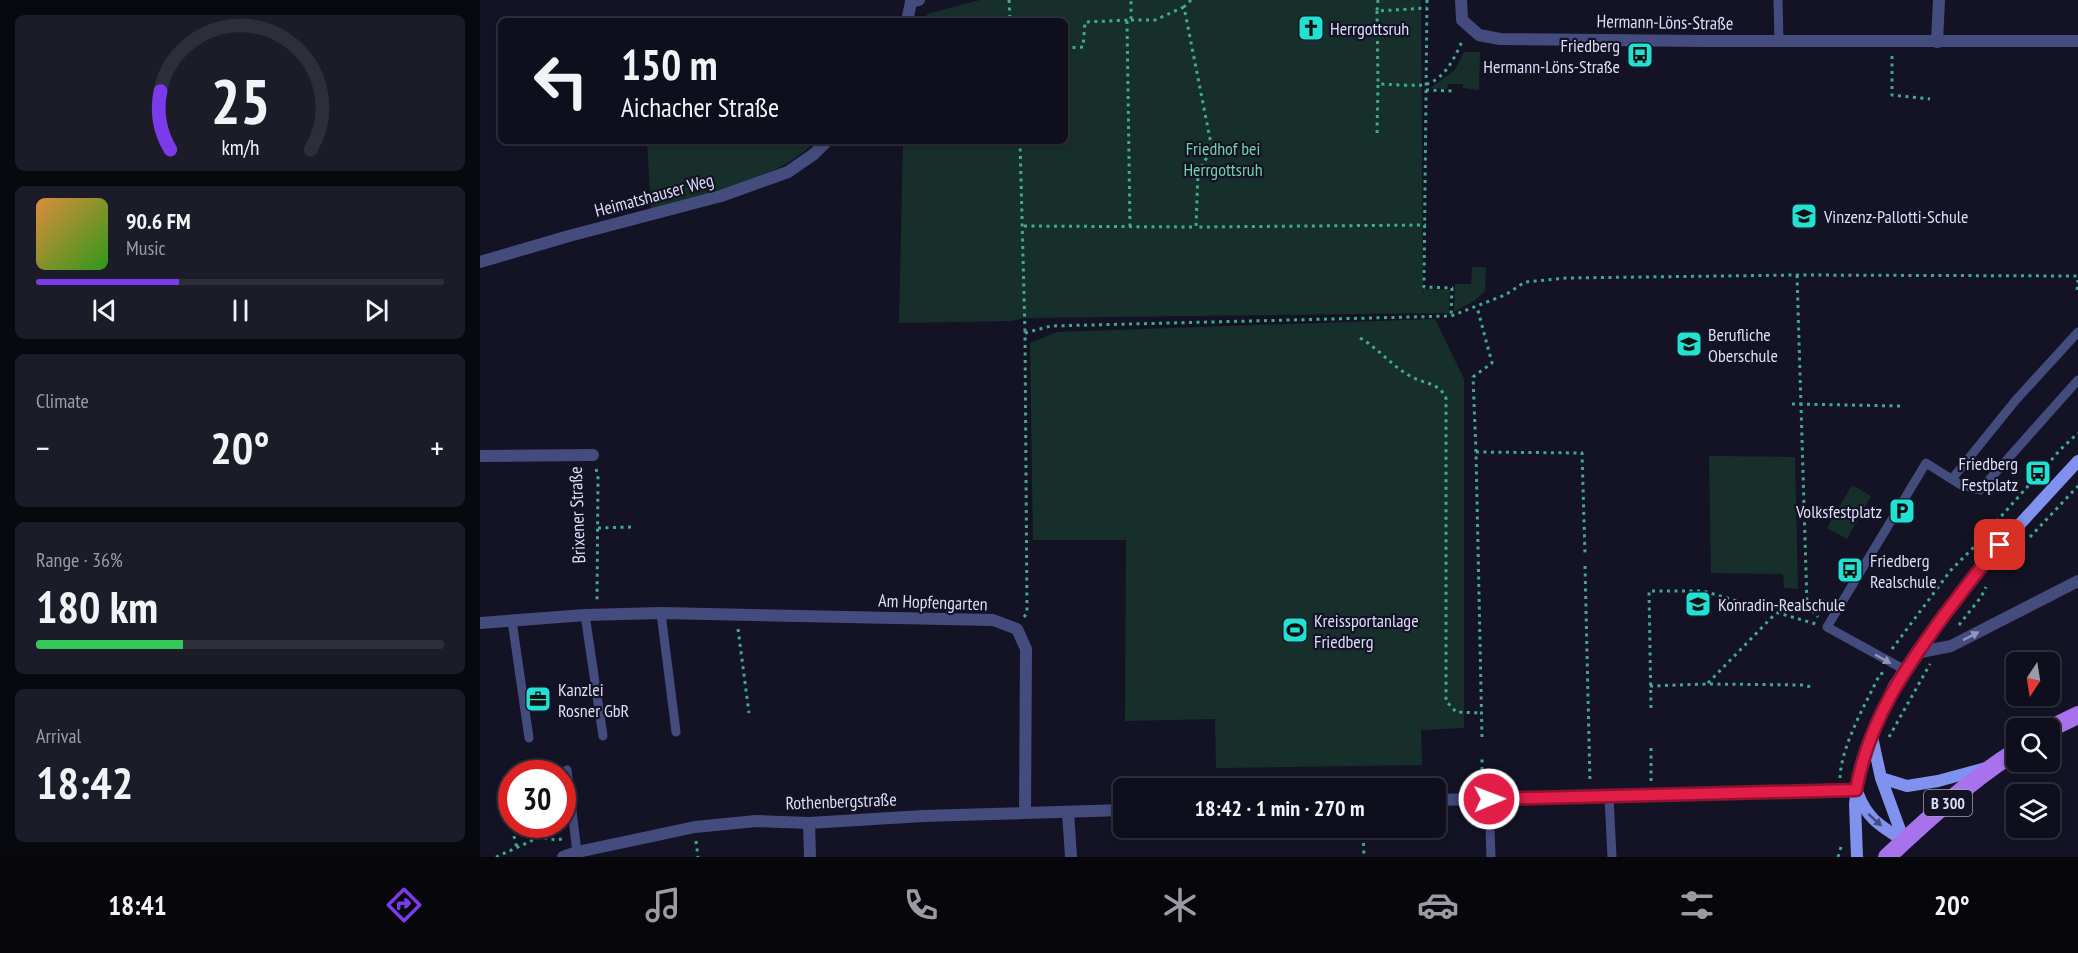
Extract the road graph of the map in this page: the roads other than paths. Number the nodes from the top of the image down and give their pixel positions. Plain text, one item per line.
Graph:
1 (919, 0) edge
2 (1461, 0) edge
3 (1778, 0) edge
4 (1939, 0) edge
5 (908, 18) edge
6 (1779, 41) junction
7 (2078, 41) edge
8 (1937, 42) junction
9 (824, 144) edge
10 (480, 262) edge
11 (2078, 332) edge
12 (2078, 380) edge
13 (592, 455) road end
14 (480, 456) edge
15 (2078, 461) edge
16 (1952, 479) junction
17 (2078, 581) edge
18 (661, 613) junction
19 (591, 615) junction
20 (512, 621) junction
21 (480, 623) edge
22 (1916, 653) junction
23 (1905, 670) junction
24 (2078, 715) edge
25 (2060, 724) edge
26 (676, 732) dead end
27 (1872, 735) junction
28 (603, 736) dead end
29 (529, 738) dead end
30 (2006, 757) edge
31 (1992, 766) junction
32 (1881, 778) junction
33 (1856, 790) junction
34 (1609, 797) junction
35 (1486, 799) junction
36 (1446, 801) edge
37 (1113, 810) edge
38 (1068, 812) junction
39 (1025, 813) junction
40 (809, 823) junction
41 (575, 838) edge
42 (1904, 841) junction
43 (577, 852) junction
44 (563, 857) edge
45 (810, 857) edge
46 (1071, 857) edge
47 (1491, 857) edge
48 (1612, 857) edge
49 (1857, 857) edge
50 (1887, 857) edge

1 - 5 street
2 - 6 street, Hermann-Löns-Straße
3 - 6 lane
4 - 8 street
6 - 8 street, Hermann-Löns-Straße
7 - 8 street, Hermann-Löns-Straße
9 - 10 street, Heimatshauser Weg
11 - 16 lane
12 - 16 lane
13 - 14 street, Brixener Straße
15 - 22 main road
16 -> 23 lane
22 -> 17 street
18 - 19 street, Am Hopfengarten
18 - 26 lane
18 - 39 street, Am Hopfengarten
19 - 20 street, Am Hopfengarten
19 - 28 lane
20 - 21 street, Am Hopfengarten
20 - 29 lane
22 - 23 main road
23 - 27 main road
24 - 25 main road
27 - 32 main road
27 - 33 main road
30 - 31 main road, B 300
31 - 32 main road
31 - 42 main road, B 300
32 - 42 main road
33 - 34 street
33 -> 42 main road
33 - 49 main road
34 - 35 street
34 - 48 lane
35 - 36 street
35 - 47 lane
37 - 38 street, Rothenbergstraße
38 - 39 street, Rothenbergstraße
38 - 46 street
39 - 40 street, Rothenbergstraße
40 - 43 street, Rothenbergstraße
40 - 45 street
41 - 43 lane
42 - 50 main road, B 300
43 - 44 street, Rothenbergstraße

